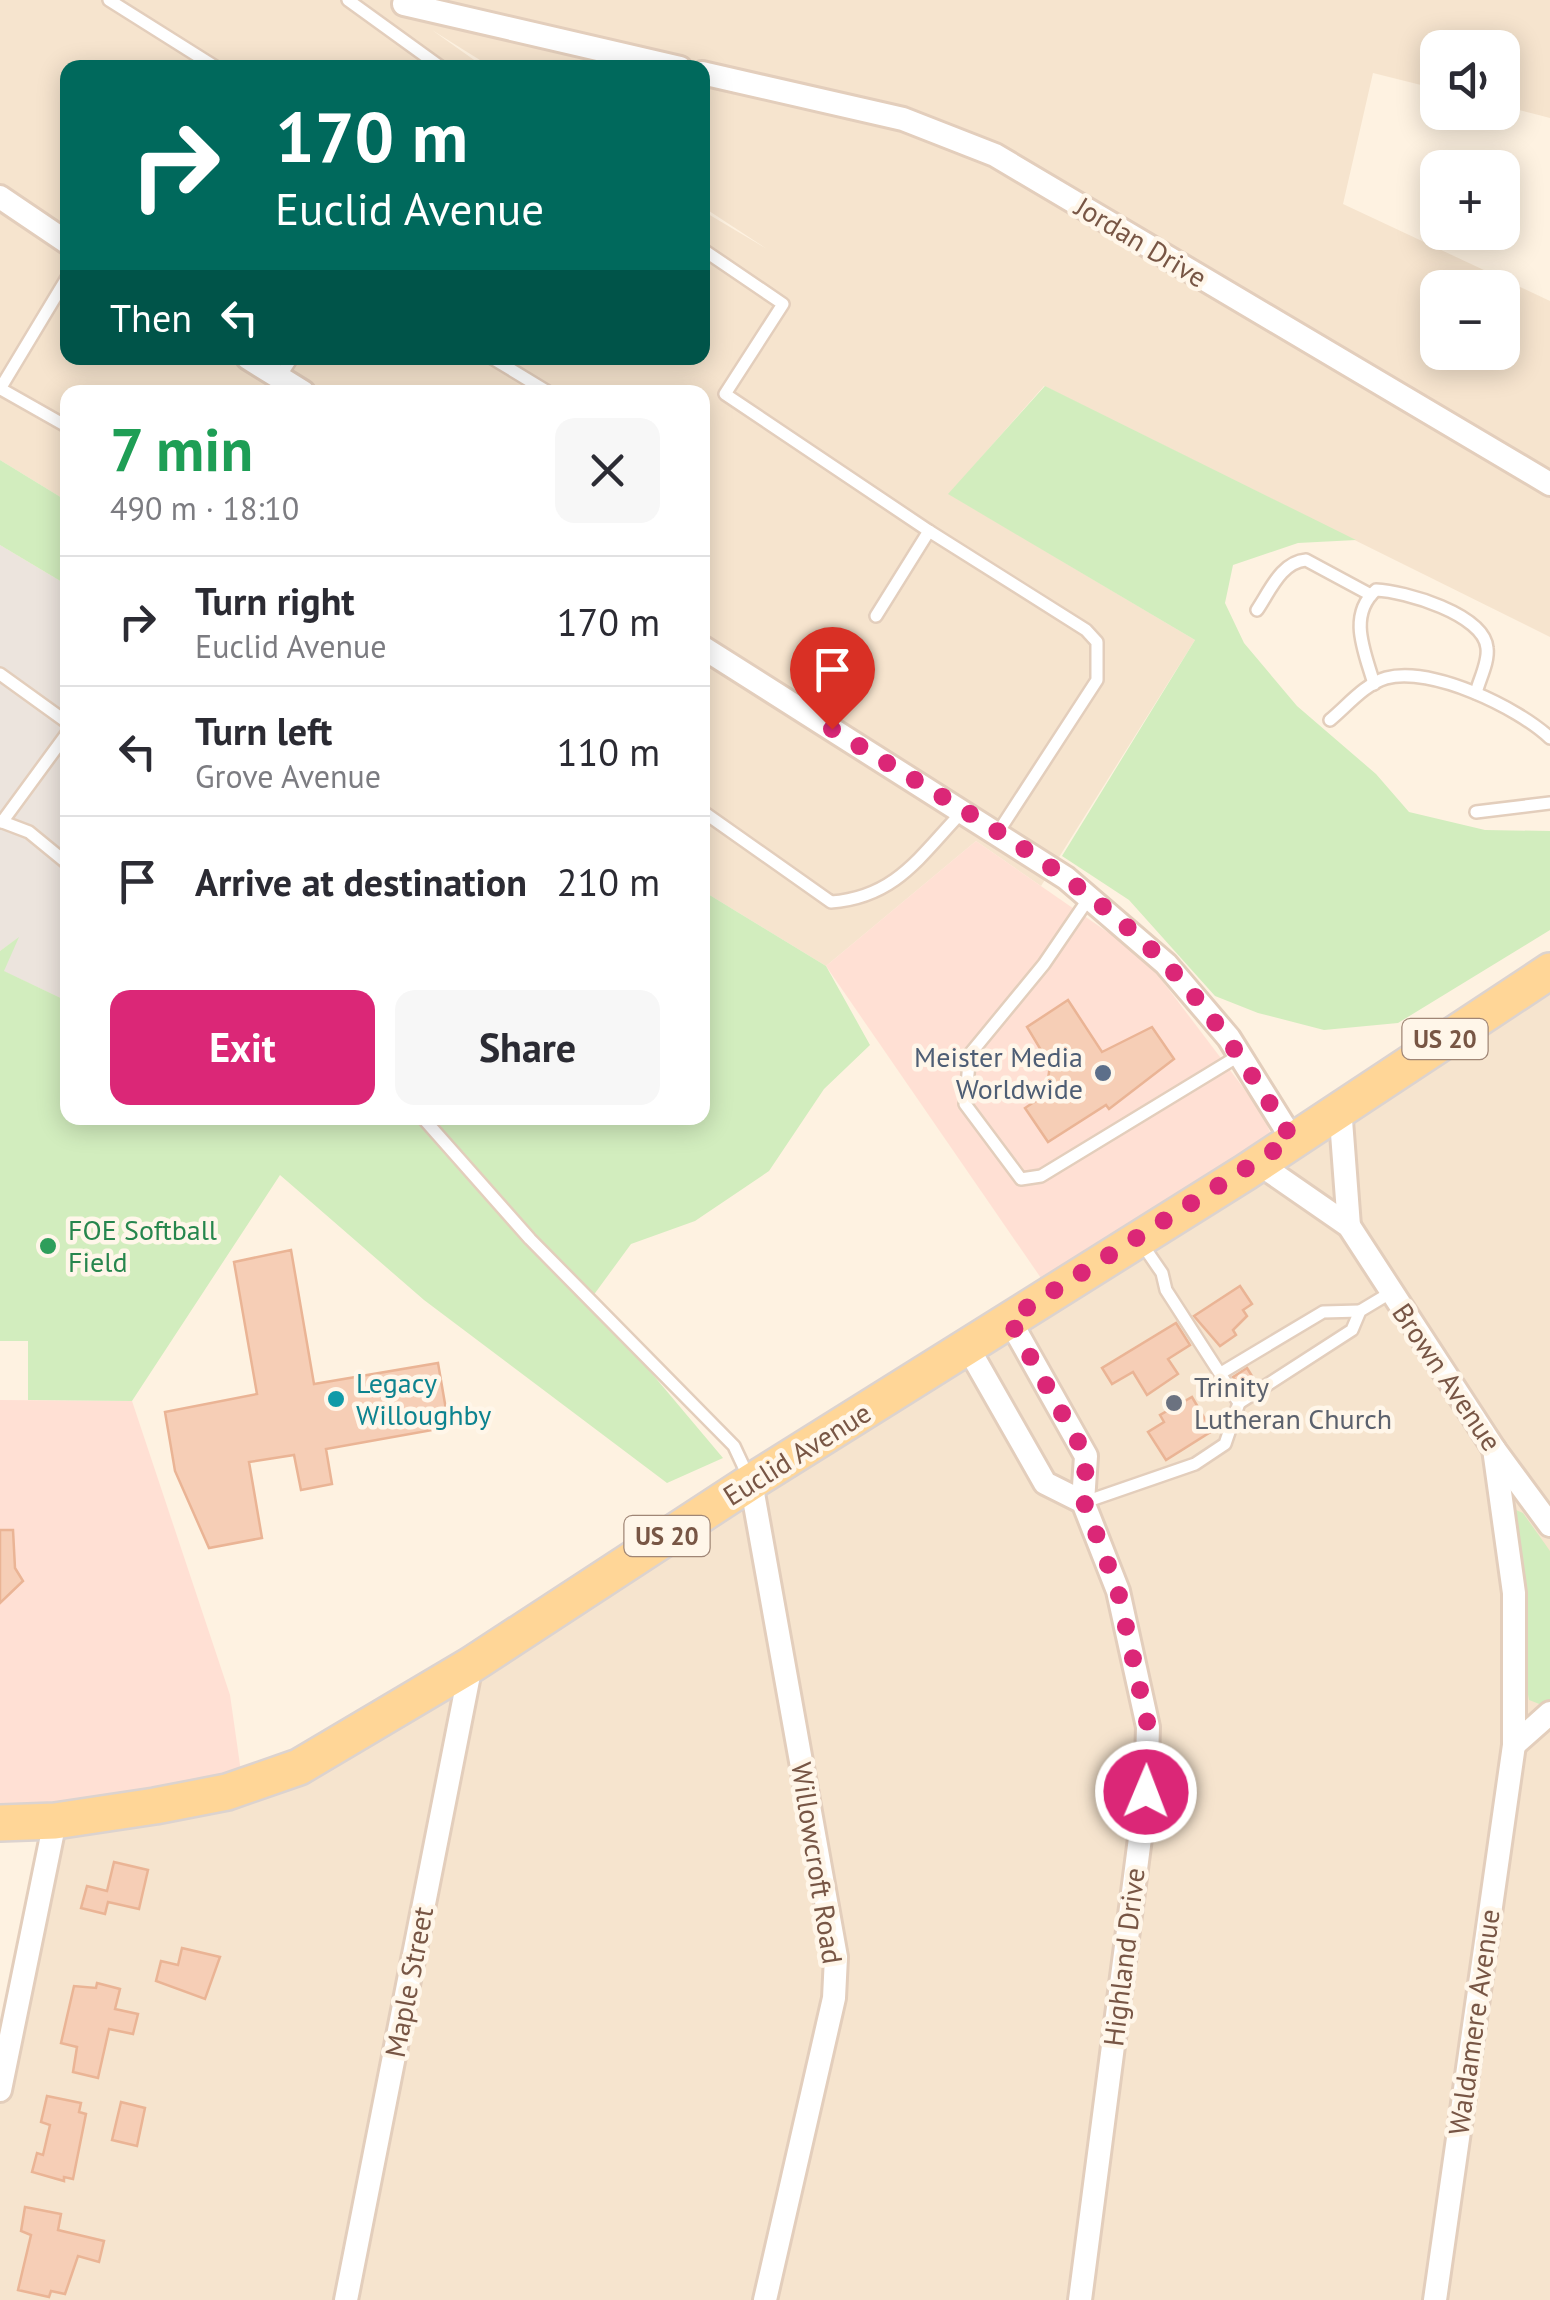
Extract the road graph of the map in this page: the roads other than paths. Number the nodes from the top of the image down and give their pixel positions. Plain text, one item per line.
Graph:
1 (109, 0) edge
2 (348, 0) edge
3 (404, 4) dead end
4 (200, 60) edge
5 (431, 60) edge
6 (646, 60) edge
7 (710, 75) edge
8 (0, 198) edge
9 (60, 238) edge
10 (710, 254) edge
11 (60, 289) edge
12 (504, 365) edge
13 (536, 385) edge
14 (0, 389) edge
15 (60, 423) edge
16 (1550, 484) edge
17 (929, 531) junction
18 (1371, 594) junction
19 (1257, 610) dead end
20 (876, 616) dead end
21 (710, 652) edge
22 (0, 674) edge
23 (1374, 684) junction
24 (1476, 693) junction
25 (60, 717) edge
26 (1330, 720) dead end
27 (1550, 738) edge
28 (60, 743) edge
29 (1550, 803) edge
30 (962, 812) junction
31 (1476, 812) dead end
32 (710, 816) edge
33 (1, 821) edge
34 (997, 834) junction
35 (60, 857) edge
36 (1089, 898) junction
37 (1550, 972) edge
38 (1240, 1055) junction
39 (1340, 1107) junction
40 (429, 1125) edge
41 (1292, 1139) junction
42 (1258, 1163) junction
43 (1348, 1226) junction
44 (1138, 1238) junction
45 (1390, 1293) junction
46 (1360, 1311) junction
47 (1009, 1319) junction
48 (967, 1346) junction
49 (1221, 1373) junction
50 (1238, 1403) junction
51 (1494, 1449) junction
52 (751, 1482) junction
53 (1084, 1502) junction
54 (1550, 1525) edge
55 (472, 1665) junction
56 (1550, 1713) edge
57 (1514, 1744) junction
58 (55, 1820) junction
59 (0, 1823) edge
60 (0, 2090) edge
61 (346, 2300) edge
62 (765, 2300) edge
63 (1080, 2300) edge
64 (1434, 2300) edge

1 - 4 lane
2 - 5 lane
3 - 6 street
7 - 16 street, Jordan Drive
8 - 9 street
10 - 17 lane
11 - 14 lane
12 - 13 lane
14 - 15 lane
17 - 20 lane
17 - 34 lane
18 - 19 lane
18 - 23 lane
18 - 24 lane
21 - 30 street
22 - 25 lane
23 - 24 lane
23 - 26 lane
24 - 27 lane
28 - 33 lane
29 - 31 lane
30 - 32 lane
30 - 34 street
33 - 35 lane
34 - 36 street
36 - 38 street
36 - 38 lane
37 - 39 main road, Euclid Avenue / US 20
38 - 41 street
39 - 41 main road, Euclid Avenue / US 20
39 - 43 street, Brown Avenue
40 - 52 lane
41 - 42 main road, Euclid Avenue / US 20
42 - 43 street, Brown Avenue
42 - 44 main road, Euclid Avenue / US 20
43 - 45 street, Brown Avenue
44 - 47 main road, Euclid Avenue / US 20
44 - 49 lane
45 - 46 lane
45 - 51 street, Brown Avenue
46 - 49 lane
46 - 50 lane
47 - 48 main road, Euclid Avenue / US 20
47 - 53 street, Highland Drive
48 - 52 main road, Euclid Avenue / US 20
48 - 53 street
49 - 50 lane
50 - 53 lane
51 - 54 street, Brown Avenue
51 - 57 street, Waldamere Avenue
52 - 55 main road, Euclid Avenue / US 20
52 - 62 street, Willowcroft Road
53 - 63 street, Highland Drive
55 - 58 main road, Euclid Avenue / US 20
55 - 61 street, Maple Street
56 - 57 street
57 - 64 street, Waldamere Avenue
58 - 59 main road, Euclid Avenue / US 20
58 - 60 street

